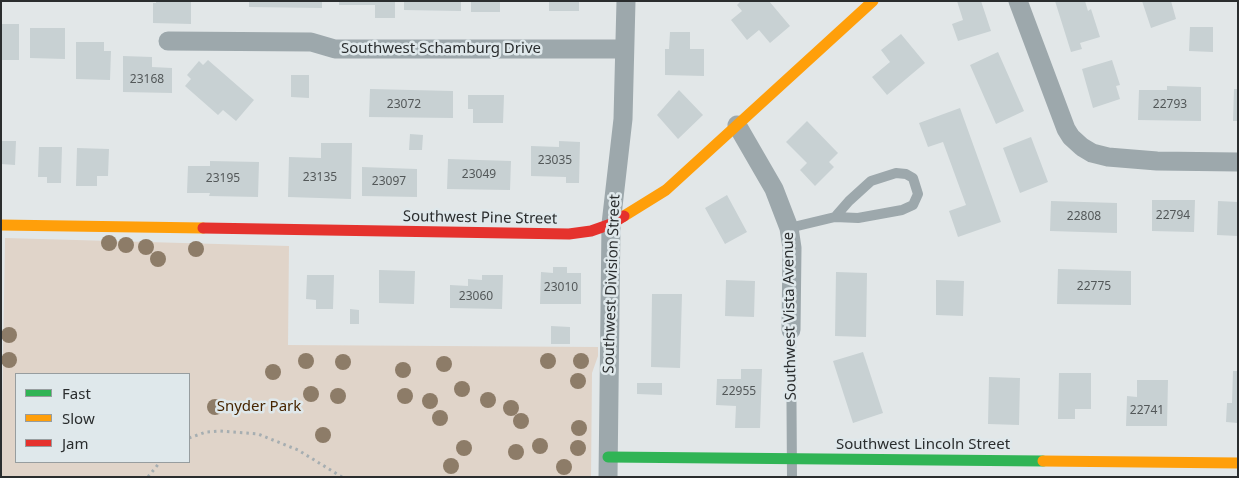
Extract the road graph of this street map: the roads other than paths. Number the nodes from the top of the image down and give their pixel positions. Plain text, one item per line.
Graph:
1 (626, 1) edge
2 (874, 1) edge
3 (1018, 1) edge
4 (168, 41) dead end
5 (624, 49) junction
6 (737, 125) junction
7 (1238, 162) edge
8 (835, 217) junction
9 (611, 224) junction
10 (1, 225) edge
11 (790, 228) junction
12 (791, 330) joint
13 (608, 457) junction
14 (792, 459) junction
15 (1224, 463) junction
16 (1238, 463) edge
17 (608, 477) edge
18 (792, 477) edge
19 (1224, 477) edge

1 - 5 street, Southwest Division Street
2 - 6 street, Southwest Pine Street
3 - 7 street
4 - 5 street, Southwest Schamburg Drive
5 - 9 street, Southwest Division Street
6 - 9 street, Southwest Pine Street
6 - 11 street, Southwest Vista Avenue
8 - 8 lane
8 - 11 lane
9 - 10 street, Southwest Pine Street
9 - 13 street, Southwest Division Street
11 - 12 street, Southwest Vista Avenue
12 - 14 lane, Southwest Vista Avenue
13 - 14 street, Southwest Lincoln Street
13 - 17 street, Southwest Division Street
14 - 15 street, Southwest Lincoln Street
14 - 18 lane, Southwest Vista Avenue
15 - 16 street, Southwest Lincoln Street
15 - 19 lane

